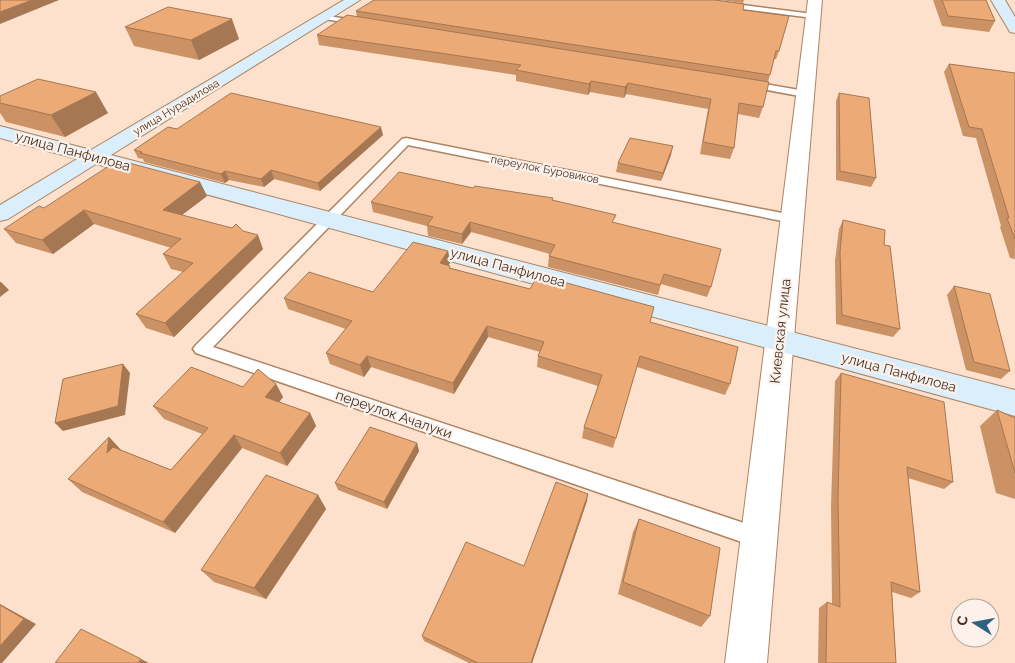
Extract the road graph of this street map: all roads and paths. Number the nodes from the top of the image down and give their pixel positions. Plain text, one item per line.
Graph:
1 (353, 0) edge
2 (688, 0) edge
3 (998, 0) edge
4 (814, 8) edge
5 (325, 17) junction
6 (371, 24) edge
7 (1015, 29) edge
8 (736, 82) edge
9 (805, 94) junction
10 (0, 132) edge
11 (94, 156) junction
12 (0, 214) edge
13 (328, 219) junction
14 (792, 219) junction
15 (779, 340) junction
16 (1015, 403) edge
17 (759, 538) junction
18 (746, 663) edge

1 - 5 street, улица Нурадилова
2 - 4 lane
3 - 7 street
4 - 9 street, Киевская улица
5 - 6 lane
5 - 11 street, улица Нурадилова
8 - 9 lane
9 - 14 street, Киевская улица
10 - 11 street, улица Панфилова
11 - 12 street, улица Нурадилова
11 - 13 street, улица Панфилова
13 - 14 lane, переулок Буровиков
13 - 15 street, улица Панфилова
13 - 17 lane, переулок Ачалуки
14 - 15 street, Киевская улица
15 - 16 street, улица Панфилова
15 - 17 street, Киевская улица
17 - 18 street, Киевская улица

